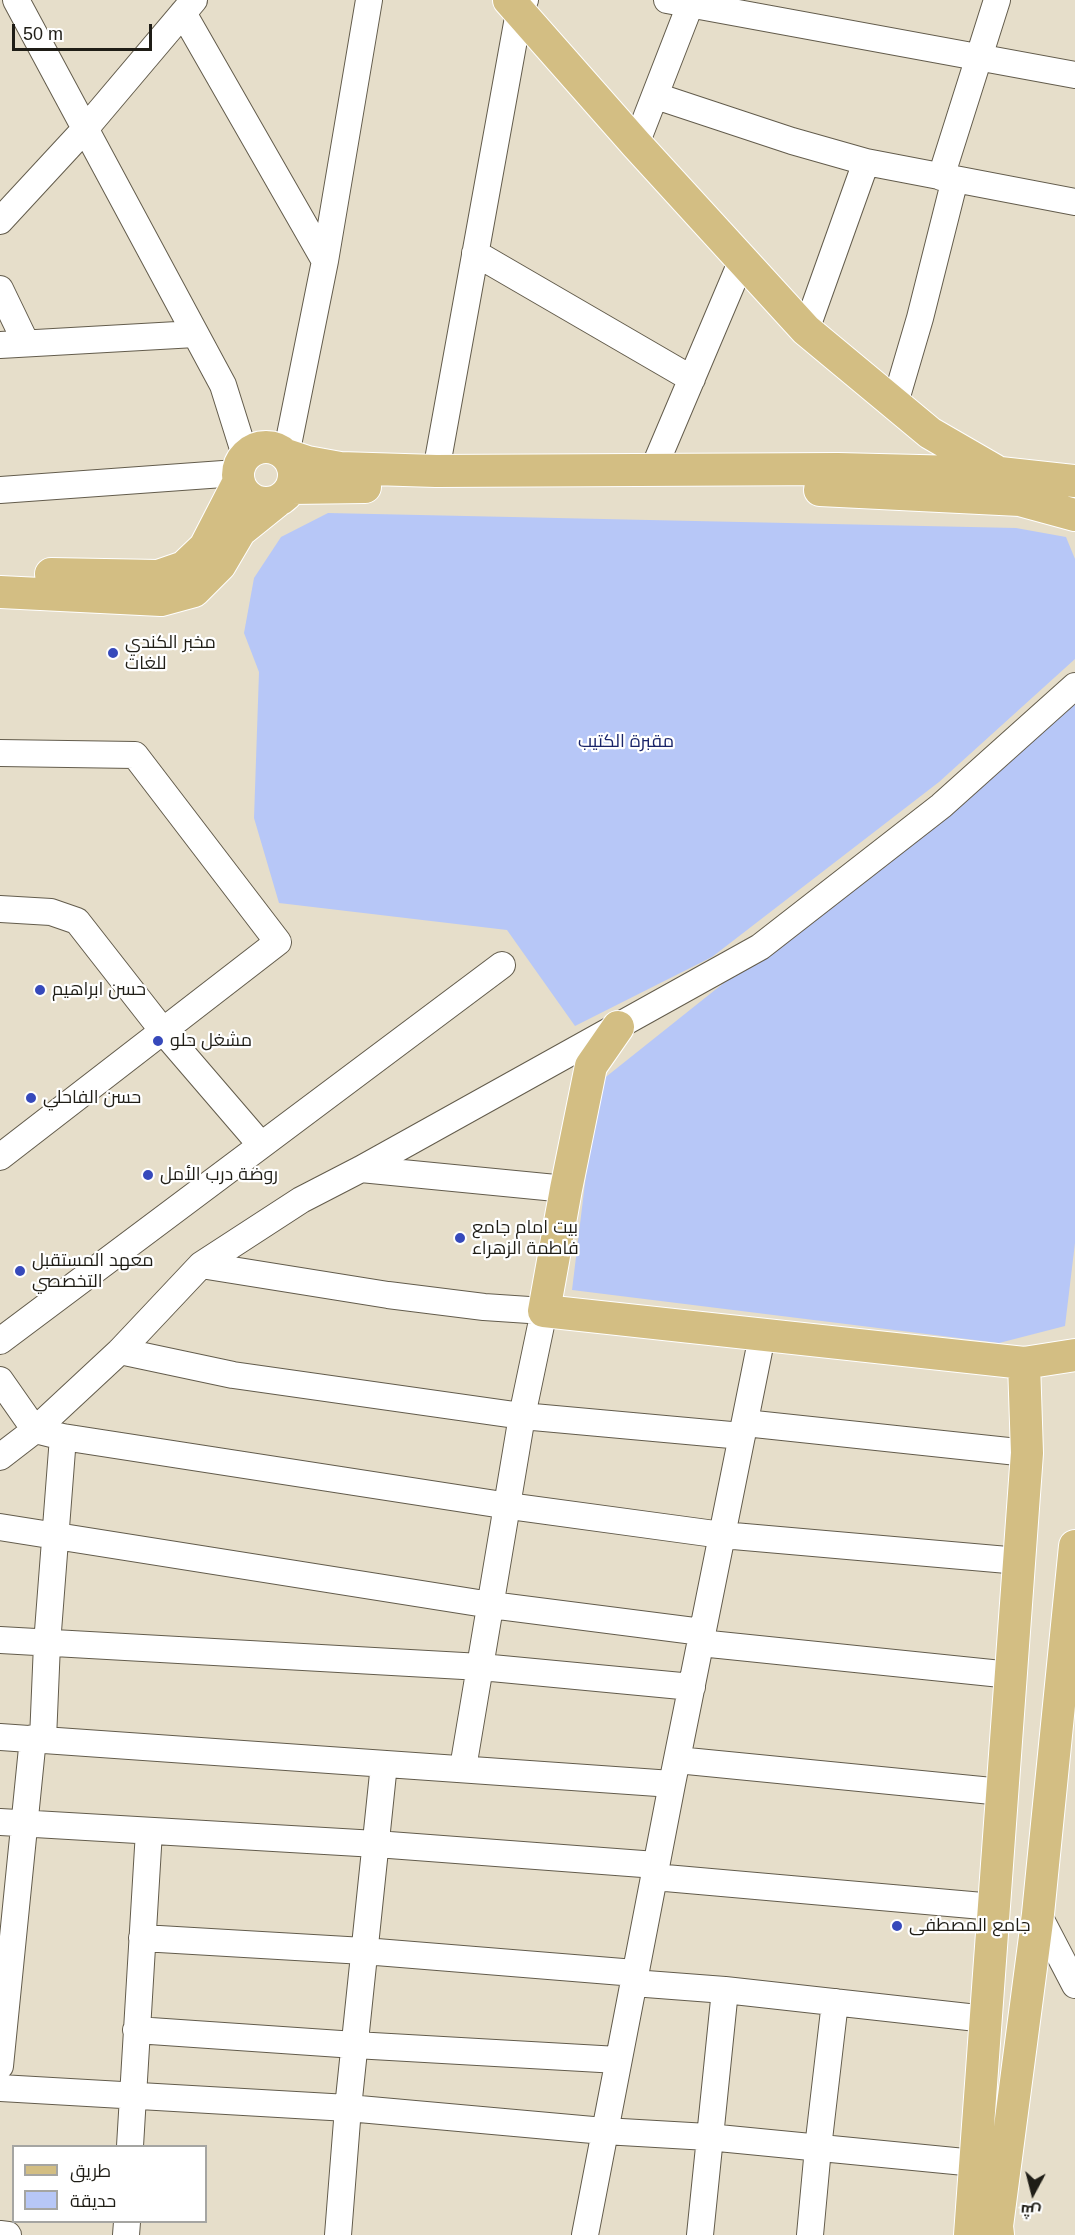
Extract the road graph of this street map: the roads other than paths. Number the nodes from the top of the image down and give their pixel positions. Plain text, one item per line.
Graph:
1 (5, 0) edge
2 (16, 0) edge
3 (369, 0) edge
4 (997, 0) edge
5 (683, 1) edge
6 (518, 4) edge
7 (0, 6) edge
8 (188, 7) edge
9 (979, 58) junction
10 (1075, 75) edge
11 (656, 96) junction
12 (85, 129) junction
13 (636, 144) junction
14 (866, 162) junction
15 (948, 178) junction
16 (1075, 202) edge
17 (0, 221) edge
18 (475, 254) junction
19 (742, 260) junction
20 (325, 261) junction
21 (0, 289) edge
22 (806, 330) junction
23 (195, 334) junction
24 (26, 343) junction
25 (0, 345) edge
26 (692, 379) junction
27 (895, 403) junction
28 (286, 455) junction
29 (240, 470) junction
30 (653, 470) junction
31 (436, 471) junction
32 (1000, 473) junction
33 (1075, 481) edge
34 (0, 490) edge
35 (284, 495) junction
36 (1075, 515) edge
37 (0, 573) edge
38 (0, 592) edge
39 (1075, 686) edge
40 (0, 753) edge
41 (0, 909) edge
42 (502, 965) dead end
43 (618, 1027) junction
44 (163, 1031) junction
45 (261, 1145) junction
46 (0, 1157) edge
47 (361, 1169) junction
48 (566, 1189) junction
49 (201, 1265) junction
50 (544, 1311) junction
51 (762, 1336) junction
52 (0, 1341) edge
53 (120, 1351) junction
54 (1075, 1355) edge
55 (1024, 1363) junction
56 (0, 1380) edge
57 (522, 1416) junction
58 (743, 1429) junction
59 (35, 1431) junction
60 (63, 1437) junction
61 (1027, 1453) junction
62 (0, 1457) edge
63 (509, 1506) junction
64 (0, 1527) edge
65 (722, 1535) junction
66 (56, 1537) junction
67 (1075, 1546) edge
68 (1019, 1561) junction
69 (491, 1605) junction
70 (1072, 1616) edge
71 (701, 1637) junction
72 (0, 1640) edge
73 (48, 1644) junction
74 (481, 1668) junction
75 (1011, 1675) junction
76 (692, 1687) junction
77 (0, 1737) edge
78 (38, 1739) junction
79 (384, 1764) junction
80 (463, 1768) junction
81 (674, 1772) junction
82 (1002, 1792) junction
83 (12, 1822) edge
84 (149, 1831) junction
85 (375, 1844) junction
86 (655, 1871) junction
87 (994, 1907) junction
88 (1038, 1914) junction
89 (142, 1938) junction
90 (364, 1951) junction
91 (634, 1978) junction
92 (1075, 1984) edge
93 (724, 1989) junction
94 (835, 2002) junction
95 (986, 2019) junction
96 (136, 2030) junction
97 (355, 2046) junction
98 (618, 2060) junction
99 (0, 2066) edge
100 (0, 2088) edge
101 (132, 2097) junction
102 (348, 2108) junction
103 (604, 2131) junction
104 (708, 2137) junction
105 (130, 2145) edge
106 (818, 2148) junction
107 (975, 2163) junction
108 (0, 2235) edge
109 (8, 2235) edge
110 (338, 2235) edge
111 (585, 2235) edge
112 (700, 2235) edge
113 (810, 2235) edge
114 (970, 2235) edge
115 (998, 2235) edge

1 - 7 street
2 - 12 street
3 - 20 street
4 - 9 street
5 - 9 street
5 - 11 street
6 - 13 main road
6 - 18 street
8 - 12 street
8 - 20 street
9 - 10 street
9 - 15 street
11 - 13 street
11 - 14 street
12 - 17 street
12 - 23 street
13 - 19 main road
14 - 15 street
14 - 22 street
15 - 16 street
15 - 27 street
18 - 26 street
18 - 31 street
19 - 22 main road
19 - 26 street
20 - 28 street
21 - 24 street
22 - 27 main road
23 - 24 street
23 - 29 street
24 - 25 street
26 - 30 street
27 - 32 main road
28 - 29 main road
28 - 31 main road
28 - 35 main road
29 - 34 street
29 - 35 main road
29 - 37 main road
30 - 31 main road
30 - 32 main road
32 - 33 main road
35 - 36 main road
35 - 38 main road
39 - 43 street
40 - 44 street
41 - 44 street
42 - 45 street
43 - 47 street
43 - 48 main road
44 - 45 street
44 - 46 street
45 - 52 street
47 - 48 street
47 - 49 street
48 - 50 main road
49 - 50 street
49 - 53 street
50 - 51 main road
50 - 57 street
51 - 55 main road
51 - 58 street
53 - 57 street
53 - 59 street
54 - 55 main road
55 - 61 main road
56 - 59 street
57 - 58 street
57 - 63 street
58 - 61 street
58 - 65 street
59 - 60 street
59 - 62 street
60 - 63 street
60 - 66 street
61 - 68 main road
63 - 65 street
63 - 69 street
64 - 66 street
65 - 68 street
65 - 71 street
66 - 69 street
66 - 73 street
67 - 70 main road
68 - 75 main road
69 - 71 street
69 - 74 street
70 - 88 main road
71 - 75 street
71 - 76 street
72 - 73 street
73 - 74 street
73 - 78 street
74 - 76 street
74 - 80 street
75 - 82 main road
76 - 81 street
77 - 78 street
78 - 79 street
78 - 83 street
79 - 80 street
79 - 85 street
80 - 81 street
81 - 82 street
81 - 86 street
82 - 87 main road
83 - 84 street
83 - 99 street
84 - 85 street
84 - 89 street
85 - 86 street
85 - 90 street
86 - 87 street
86 - 91 street
87 - 95 main road
88 - 92 street
88 - 115 main road
89 - 90 street
89 - 96 street
90 - 91 street
90 - 97 street
91 - 93 street
91 - 98 street
93 - 94 street
93 - 104 street
94 - 95 street
94 - 106 street
95 - 107 main road
96 - 97 street
96 - 101 street
97 - 98 street
97 - 102 street
98 - 103 street
100 - 101 street
101 - 102 street
101 - 105 street
102 - 103 street
102 - 110 street
103 - 104 street
103 - 111 street
104 - 106 street
104 - 112 street
106 - 107 street
106 - 113 street
107 - 114 main road
108 - 109 street

